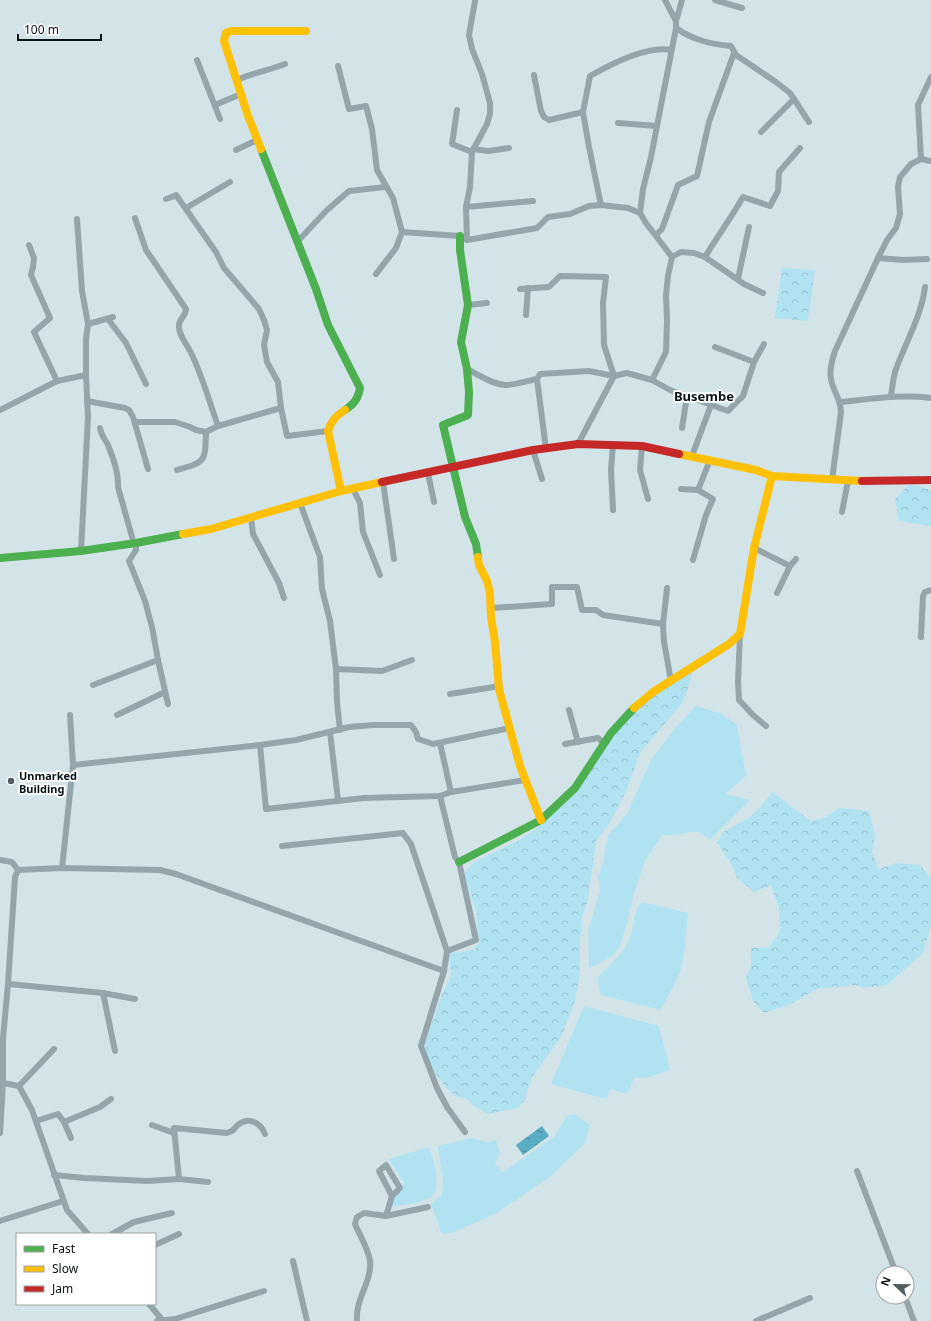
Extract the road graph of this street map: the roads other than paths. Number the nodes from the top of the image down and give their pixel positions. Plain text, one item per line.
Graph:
1 (665, 0) edge
2 (682, 0) edge
3 (715, 0) edge
4 (475, 1) edge
5 (742, 8) dead end
6 (676, 21) junction
7 (676, 28) junction
8 (306, 31) dead end
9 (671, 50) junction
10 (734, 53) junction
11 (197, 60) dead end
12 (285, 64) dead end
13 (338, 66) dead end
14 (534, 75) dead end
15 (931, 77) edge
16 (237, 80) junction
17 (241, 94) junction
18 (794, 99) junction
19 (215, 105) junction
20 (457, 110) dead end
21 (583, 112) junction
22 (220, 119) dead end
23 (809, 122) dead end
24 (618, 123) dead end
25 (657, 126) junction
26 (761, 132) dead end
27 (257, 140) junction
28 (509, 148) dead end
29 (800, 148) dead end
30 (236, 150) dead end
31 (472, 151) junction
32 (921, 159) junction
33 (931, 160) edge
34 (230, 182) dead end
35 (385, 187) junction
36 (166, 198) dead end
37 (533, 200) dead end
38 (601, 205) junction
39 (466, 206) junction
40 (186, 208) junction
41 (640, 213) junction
42 (134, 218) dead end
43 (77, 219) dead end
44 (749, 227) dead end
45 (402, 232) junction
46 (656, 235) junction
47 (460, 236) junction
48 (467, 240) junction
49 (298, 241) junction
50 (29, 245) dead end
51 (672, 257) junction
52 (705, 257) junction
53 (878, 258) junction
54 (928, 259) dead end
55 (376, 274) dead end
56 (738, 279) junction
57 (925, 287) dead end
58 (528, 288) junction
59 (520, 289) dead end
60 (763, 293) dead end
61 (487, 303) dead end
62 (468, 305) junction
63 (526, 315) dead end
64 (88, 324) junction
65 (764, 344) dead end
66 (715, 347) dead end
67 (754, 362) junction
68 (467, 369) junction
69 (86, 375) junction
70 (614, 376) junction
71 (537, 380) junction
72 (652, 380) junction
73 (58, 381) junction
74 (146, 384) dead end
75 (687, 396) junction
76 (891, 396) junction
77 (931, 398) edge
78 (87, 400) junction
79 (840, 402) junction
80 (711, 405) junction
81 (281, 408) junction
82 (0, 410) edge
83 (135, 422) junction
84 (218, 426) junction
85 (100, 428) dead end
86 (682, 428) dead end
87 (328, 431) junction
88 (206, 432) junction
89 (578, 444) junction
90 (613, 444) junction
91 (642, 446) junction
92 (546, 449) junction
93 (533, 450) junction
94 (692, 456) junction
95 (710, 460) junction
96 (452, 468) junction
97 (148, 469) dead end
98 (177, 470) dead end
99 (428, 473) junction
100 (772, 476) junction
101 (542, 479) dead end
102 (832, 480) junction
103 (931, 480) edge
104 (848, 481) junction
105 (383, 482) junction
106 (681, 488) dead end
107 (352, 489) junction
108 (698, 490) junction
109 (341, 491) junction
110 (648, 499) dead end
111 (434, 502) dead end
112 (300, 503) junction
113 (613, 510) dead end
114 (842, 512) dead end
115 (251, 517) junction
116 (135, 544) junction
117 (754, 548) junction
118 (81, 550) junction
119 (0, 558) edge
120 (796, 559) dead end
121 (394, 560) dead end
122 (693, 560) dead end
123 (790, 566) junction
124 (380, 575) dead end
125 (667, 588) dead end
126 (931, 590) edge
127 (777, 592) dead end
128 (284, 598) dead end
129 (491, 608) junction
130 (663, 624) junction
131 (740, 634) junction
132 (920, 637) dead end
133 (158, 660) junction
134 (412, 660) dead end
135 (336, 669) junction
136 (671, 681) junction
137 (93, 685) dead end
138 (500, 686) junction
139 (165, 692) junction
140 (450, 694) dead end
141 (168, 704) dead end
142 (568, 710) dead end
143 (117, 714) dead end
144 (70, 715) dead end
145 (766, 726) dead end
146 (510, 728) junction
147 (340, 730) junction
148 (330, 732) junction
149 (578, 742) junction
150 (440, 743) junction
151 (604, 743) junction
152 (565, 744) dead end
153 (260, 745) junction
154 (73, 765) junction
155 (525, 780) junction
156 (451, 792) junction
157 (440, 796) junction
158 (338, 800) junction
159 (541, 820) junction
160 (282, 846) dead end
161 (0, 860) edge
162 (459, 862) junction
163 (62, 868) junction
164 (18, 870) junction
165 (447, 951) junction
166 (444, 971) junction
167 (8, 984) junction
168 (103, 993) junction
169 (135, 999) dead end
170 (54, 1049) dead end
171 (115, 1051) dead end
172 (3, 1082) junction
173 (20, 1086) junction
174 (111, 1099) dead end
175 (36, 1121) junction
176 (64, 1122) junction
177 (152, 1125) dead end
178 (465, 1132) dead end
179 (0, 1133) edge
180 (174, 1133) junction
181 (265, 1134) dead end
182 (71, 1138) dead end
183 (857, 1171) dead end
184 (54, 1174) junction
185 (179, 1180) junction
186 (208, 1182) dead end
187 (392, 1196) dead end
188 (63, 1200) junction
189 (428, 1207) dead end
190 (172, 1213) dead end
191 (386, 1216) junction
192 (0, 1221) edge
193 (87, 1233) edge
194 (114, 1233) edge
195 (179, 1234) dead end
196 (156, 1245) edge
197 (293, 1260) dead end
198 (893, 1265) edge
199 (264, 1291) dead end
200 (810, 1298) dead end
201 (150, 1305) edge
202 (908, 1305) edge
203 (305, 1320) edge
204 (157, 1321) edge
205 (163, 1321) edge
206 (357, 1321) edge
207 (756, 1321) edge
208 (914, 1321) edge

1 - 6 street
2 - 6 street
3 - 5 street
4 - 31 street
6 - 7 street
7 - 9 street
7 - 10 street
8 - 16 street
9 - 21 street
9 - 25 street
10 - 18 street
10 - 46 street
11 - 19 street
12 - 16 street
13 - 35 street
14 - 21 street
15 - 32 street
16 - 17 street
17 - 19 street
17 - 27 street
18 - 23 street
18 - 26 street
19 - 22 street
20 - 31 street
21 - 38 street
24 - 25 street
25 - 41 street
27 - 30 street
27 - 49 street
28 - 31 street
29 - 52 street
31 - 39 street
32 - 33 street
32 - 53 street
34 - 40 street
35 - 45 street
35 - 49 street
36 - 40 street
37 - 39 street
38 - 41 street
38 - 48 street
39 - 48 street
40 - 81 street
41 - 46 street
42 - 84 street
43 - 64 street
44 - 56 street
45 - 47 street
45 - 55 street
46 - 51 street
47 - 48 street
47 - 62 street
49 - 87 street
50 - 73 street
51 - 52 street
51 - 72 street
52 - 56 street
53 - 54 street
53 - 79 street
56 - 60 street
57 - 76 street
58 - 59 street
58 - 63 street
58 - 70 street
61 - 62 street
62 - 68 street
64 - 69 street
64 - 74 street
65 - 67 street
66 - 67 street
67 - 80 street
68 - 71 street
68 - 96 street
69 - 73 street
69 - 78 street
70 - 71 street
70 - 72 street
70 - 89 street
71 - 92 street
72 - 75 street
73 - 82 street
75 - 80 street
75 - 86 street
76 - 77 street
76 - 79 street
78 - 83 street
78 - 118 street
79 - 102 street
80 - 94 street
81 - 84 street
81 - 87 street
83 - 88 street
83 - 97 street
84 - 88 street
85 - 116 street
87 - 109 street
88 - 98 street
89 - 90 street
89 - 92 street
90 - 91 street
90 - 113 street
91 - 94 street
91 - 110 street
92 - 93 street
93 - 96 street
93 - 101 street
94 - 95 street
95 - 100 street
95 - 108 street
96 - 99 street
96 - 129 street
99 - 105 street
99 - 111 street
100 - 102 street
100 - 117 street
102 - 104 street
103 - 104 street
104 - 114 street
105 - 107 street
105 - 121 street
106 - 108 street
107 - 109 street
107 - 124 street
108 - 122 street
109 - 112 street
112 - 115 street
112 - 135 street
115 - 116 street
115 - 128 street
116 - 118 street
116 - 133 street
117 - 123 street
117 - 131 street
118 - 119 street
120 - 123 street
123 - 127 street
125 - 130 street
126 - 132 street
129 - 130 street
129 - 138 street
130 - 136 street
131 - 136 street
131 - 145 street
133 - 137 street
133 - 139 street
134 - 135 street
135 - 147 street
136 - 151 street
138 - 140 street
138 - 146 street
139 - 141 street
139 - 143 street
142 - 149 street
144 - 154 street
146 - 150 street
146 - 155 street
147 - 148 street
147 - 150 street
148 - 153 street
148 - 158 street
149 - 151 street
149 - 152 street
150 - 156 street
151 - 159 street
153 - 154 street
153 - 158 street
154 - 163 street
155 - 156 street
155 - 159 street
156 - 157 street
157 - 158 street
157 - 162 street
159 - 162 street
160 - 165 street
161 - 164 street
162 - 165 street
163 - 164 street
163 - 166 street
164 - 167 street
165 - 166 street
166 - 178 street
167 - 168 street
167 - 172 street
168 - 169 street
168 - 171 street
170 - 173 street
172 - 173 street
172 - 179 street
173 - 175 street
174 - 176 street
175 - 176 street
175 - 184 street
176 - 182 street
177 - 180 street
180 - 181 street
180 - 185 street
183 - 198 street
184 - 185 street
184 - 188 street
185 - 186 street
187 - 191 street
188 - 192 street
188 - 193 street
189 - 191 street
190 - 194 street
191 - 206 street
195 - 196 street
197 - 203 street
199 - 205 street
200 - 207 street
201 - 205 street
202 - 208 street
204 - 205 street

